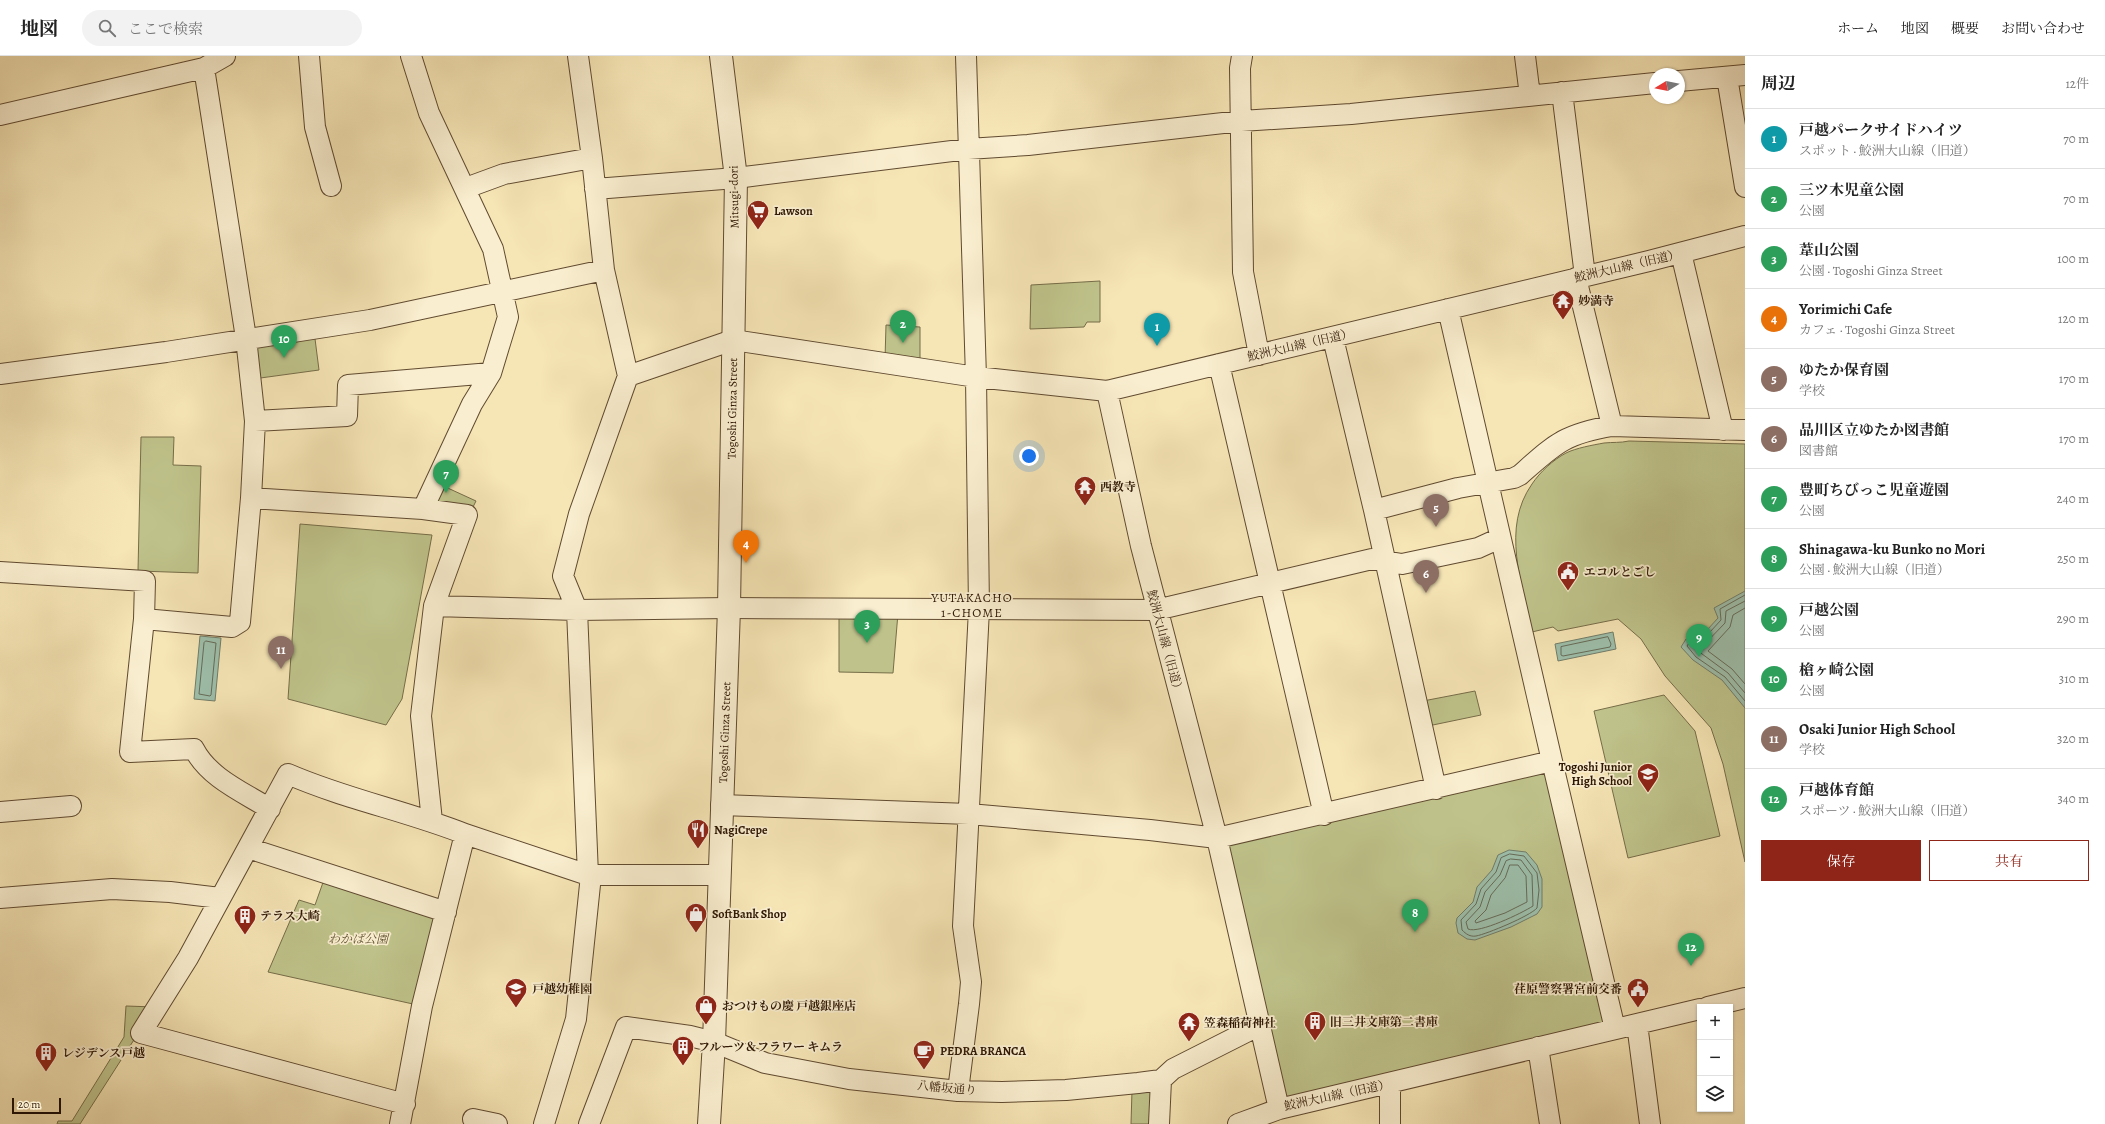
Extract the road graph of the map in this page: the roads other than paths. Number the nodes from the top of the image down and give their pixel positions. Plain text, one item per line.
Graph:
1 (225, 56) edge
2 (309, 56) edge
3 (411, 56) edge
4 (578, 56) edge
5 (721, 56) edge
6 (966, 56) edge
7 (1242, 56) edge
8 (1525, 56) edge
9 (204, 68) junction
10 (1736, 76) edge
11 (1685, 80) edge
12 (1649, 84) edge
13 (1562, 92) junction
14 (1530, 96) junction
15 (0, 115) edge
16 (1241, 121) junction
17 (968, 149) junction
18 (592, 158) junction
19 (736, 178) junction
20 (331, 186) dead end
21 (474, 186) dead end
22 (1745, 187) edge
23 (595, 189) junction
24 (1745, 236) edge
25 (1681, 253) junction
26 (604, 270) junction
27 (1580, 277) junction
28 (502, 293) junction
29 (1448, 309) junction
30 (246, 338) junction
31 (1333, 338) junction
32 (733, 340) junction
33 (1259, 355) junction
34 (1219, 364) junction
35 (491, 373) junction
36 (0, 374) edge
37 (628, 376) junction
38 (976, 377) junction
39 (1107, 391) junction
40 (255, 421) junction
41 (1612, 426) junction
42 (1723, 430) junction
43 (1745, 430) edge
44 (1487, 482) junction
45 (252, 498) junction
46 (423, 509) junction
47 (1374, 510) junction
48 (1500, 538) junction
49 (1385, 561) junction
50 (0, 572) edge
51 (1270, 583) junction
52 (434, 606) junction
53 (729, 608) junction
54 (979, 609) junction
55 (577, 610) junction
56 (1156, 610) junction
57 (144, 619) junction
58 (1552, 761) junction
59 (1436, 789) junction
60 (721, 805) junction
61 (70, 806) dead end
62 (270, 809) junction
63 (0, 812) edge
64 (969, 814) junction
65 (1324, 815) junction
66 (432, 821) junction
67 (465, 834) junction
68 (1217, 838) junction
69 (248, 848) junction
70 (589, 875) junction
71 (719, 875) junction
72 (0, 898) edge
73 (220, 898) junction
74 (446, 912) junction
75 (1745, 998) edge
76 (1720, 1004) edge
77 (1697, 1010) edge
78 (1637, 1024) junction
79 (1260, 1025) junction
80 (1616, 1029) junction
81 (714, 1042) junction
82 (1538, 1047) junction
83 (1161, 1080) junction
84 (1390, 1083) junction
85 (958, 1090) junction
86 (405, 1104) junction
87 (1279, 1109) junction
88 (473, 1119) dead end
89 (400, 1124) edge
90 (497, 1124) edge
91 (544, 1124) edge
92 (589, 1124) edge
93 (709, 1124) edge
94 (1159, 1124) edge
95 (1238, 1124) edge
96 (1390, 1124) edge
97 (1550, 1124) edge
98 (1650, 1124) edge

1 - 9 street
2 - 20 street
3 - 28 street
4 - 18 street
5 - 19 street, Mitsugi-dori
6 - 17 street
7 - 16 street
8 - 14 street
9 - 15 street
9 - 30 street
10 - 11 street
10 - 22 street
12 - 13 street
13 - 14 street
13 - 27 street
14 - 16 street
16 - 17 street
16 - 33 street
17 - 19 street
17 - 38 street
18 - 21 street
18 - 23 street
19 - 23 street
19 - 32 street, Mitsugi-dori
23 - 26 street
24 - 25 street, 鮫洲大山線（旧道）
25 - 27 street, 鮫洲大山線（旧道）
25 - 42 street
26 - 28 street
26 - 37 street
27 - 29 street, 鮫洲大山線（旧道）
27 - 41 street
28 - 30 street
28 - 35 street
29 - 31 street, 鮫洲大山線（旧道）
29 - 44 street
30 - 36 street
30 - 40 street
31 - 33 street, 鮫洲大山線（旧道）
31 - 47 street
32 - 37 street
32 - 38 street
32 - 53 street, Togoshi Ginza Street
33 - 34 street, 鮫洲大山線（旧道）
34 - 39 street, 鮫洲大山線（旧道）
34 - 51 street
35 - 40 street
35 - 46 street
37 - 55 street
38 - 39 street
38 - 54 street
39 - 56 street, 鮫洲大山線（旧道）
40 - 45 street
41 - 42 street
41 - 44 street
42 - 43 street
44 - 47 street
44 - 48 street
45 - 46 street
45 - 57 street
46 - 52 street
47 - 49 street
48 - 49 street
48 - 58 street
49 - 51 street
49 - 59 street
50 - 57 street
51 - 56 street
51 - 65 street
52 - 55 street
52 - 66 street
53 - 54 street
53 - 55 street
53 - 60 street, Togoshi Ginza Street
54 - 56 street
54 - 64 street
55 - 70 street
56 - 68 street, 鮫洲大山線（旧道）
57 - 62 street
58 - 59 street
58 - 80 street
59 - 65 street
60 - 64 street
60 - 71 street, Togoshi Ginza Street
61 - 63 street
62 - 66 street
62 - 69 street
64 - 68 street
64 - 85 street
65 - 68 street
66 - 67 street
67 - 70 street
67 - 74 street
68 - 79 street, 鮫洲大山線（旧道）
69 - 73 street
69 - 74 street
70 - 71 street
70 - 91 street
71 - 81 street, Togoshi Ginza Street
72 - 73 street
73 - 86 street
74 - 86 street
75 - 76 street
77 - 78 street, 鮫洲大山線（旧道）
78 - 80 street, 鮫洲大山線（旧道）
78 - 98 street
79 - 83 street
79 - 87 street, 鮫洲大山線（旧道）
80 - 82 street, 鮫洲大山線（旧道）
81 - 85 street, 八幡坂通り
81 - 92 street, 八幡坂通り
81 - 93 street, Togoshi Ginza Street
82 - 84 street, 鮫洲大山線（旧道）
82 - 97 street
83 - 85 street, 八幡坂通り
83 - 94 street
84 - 87 street, 鮫洲大山線（旧道）
84 - 96 street
86 - 89 street
87 - 95 street
88 - 90 street

